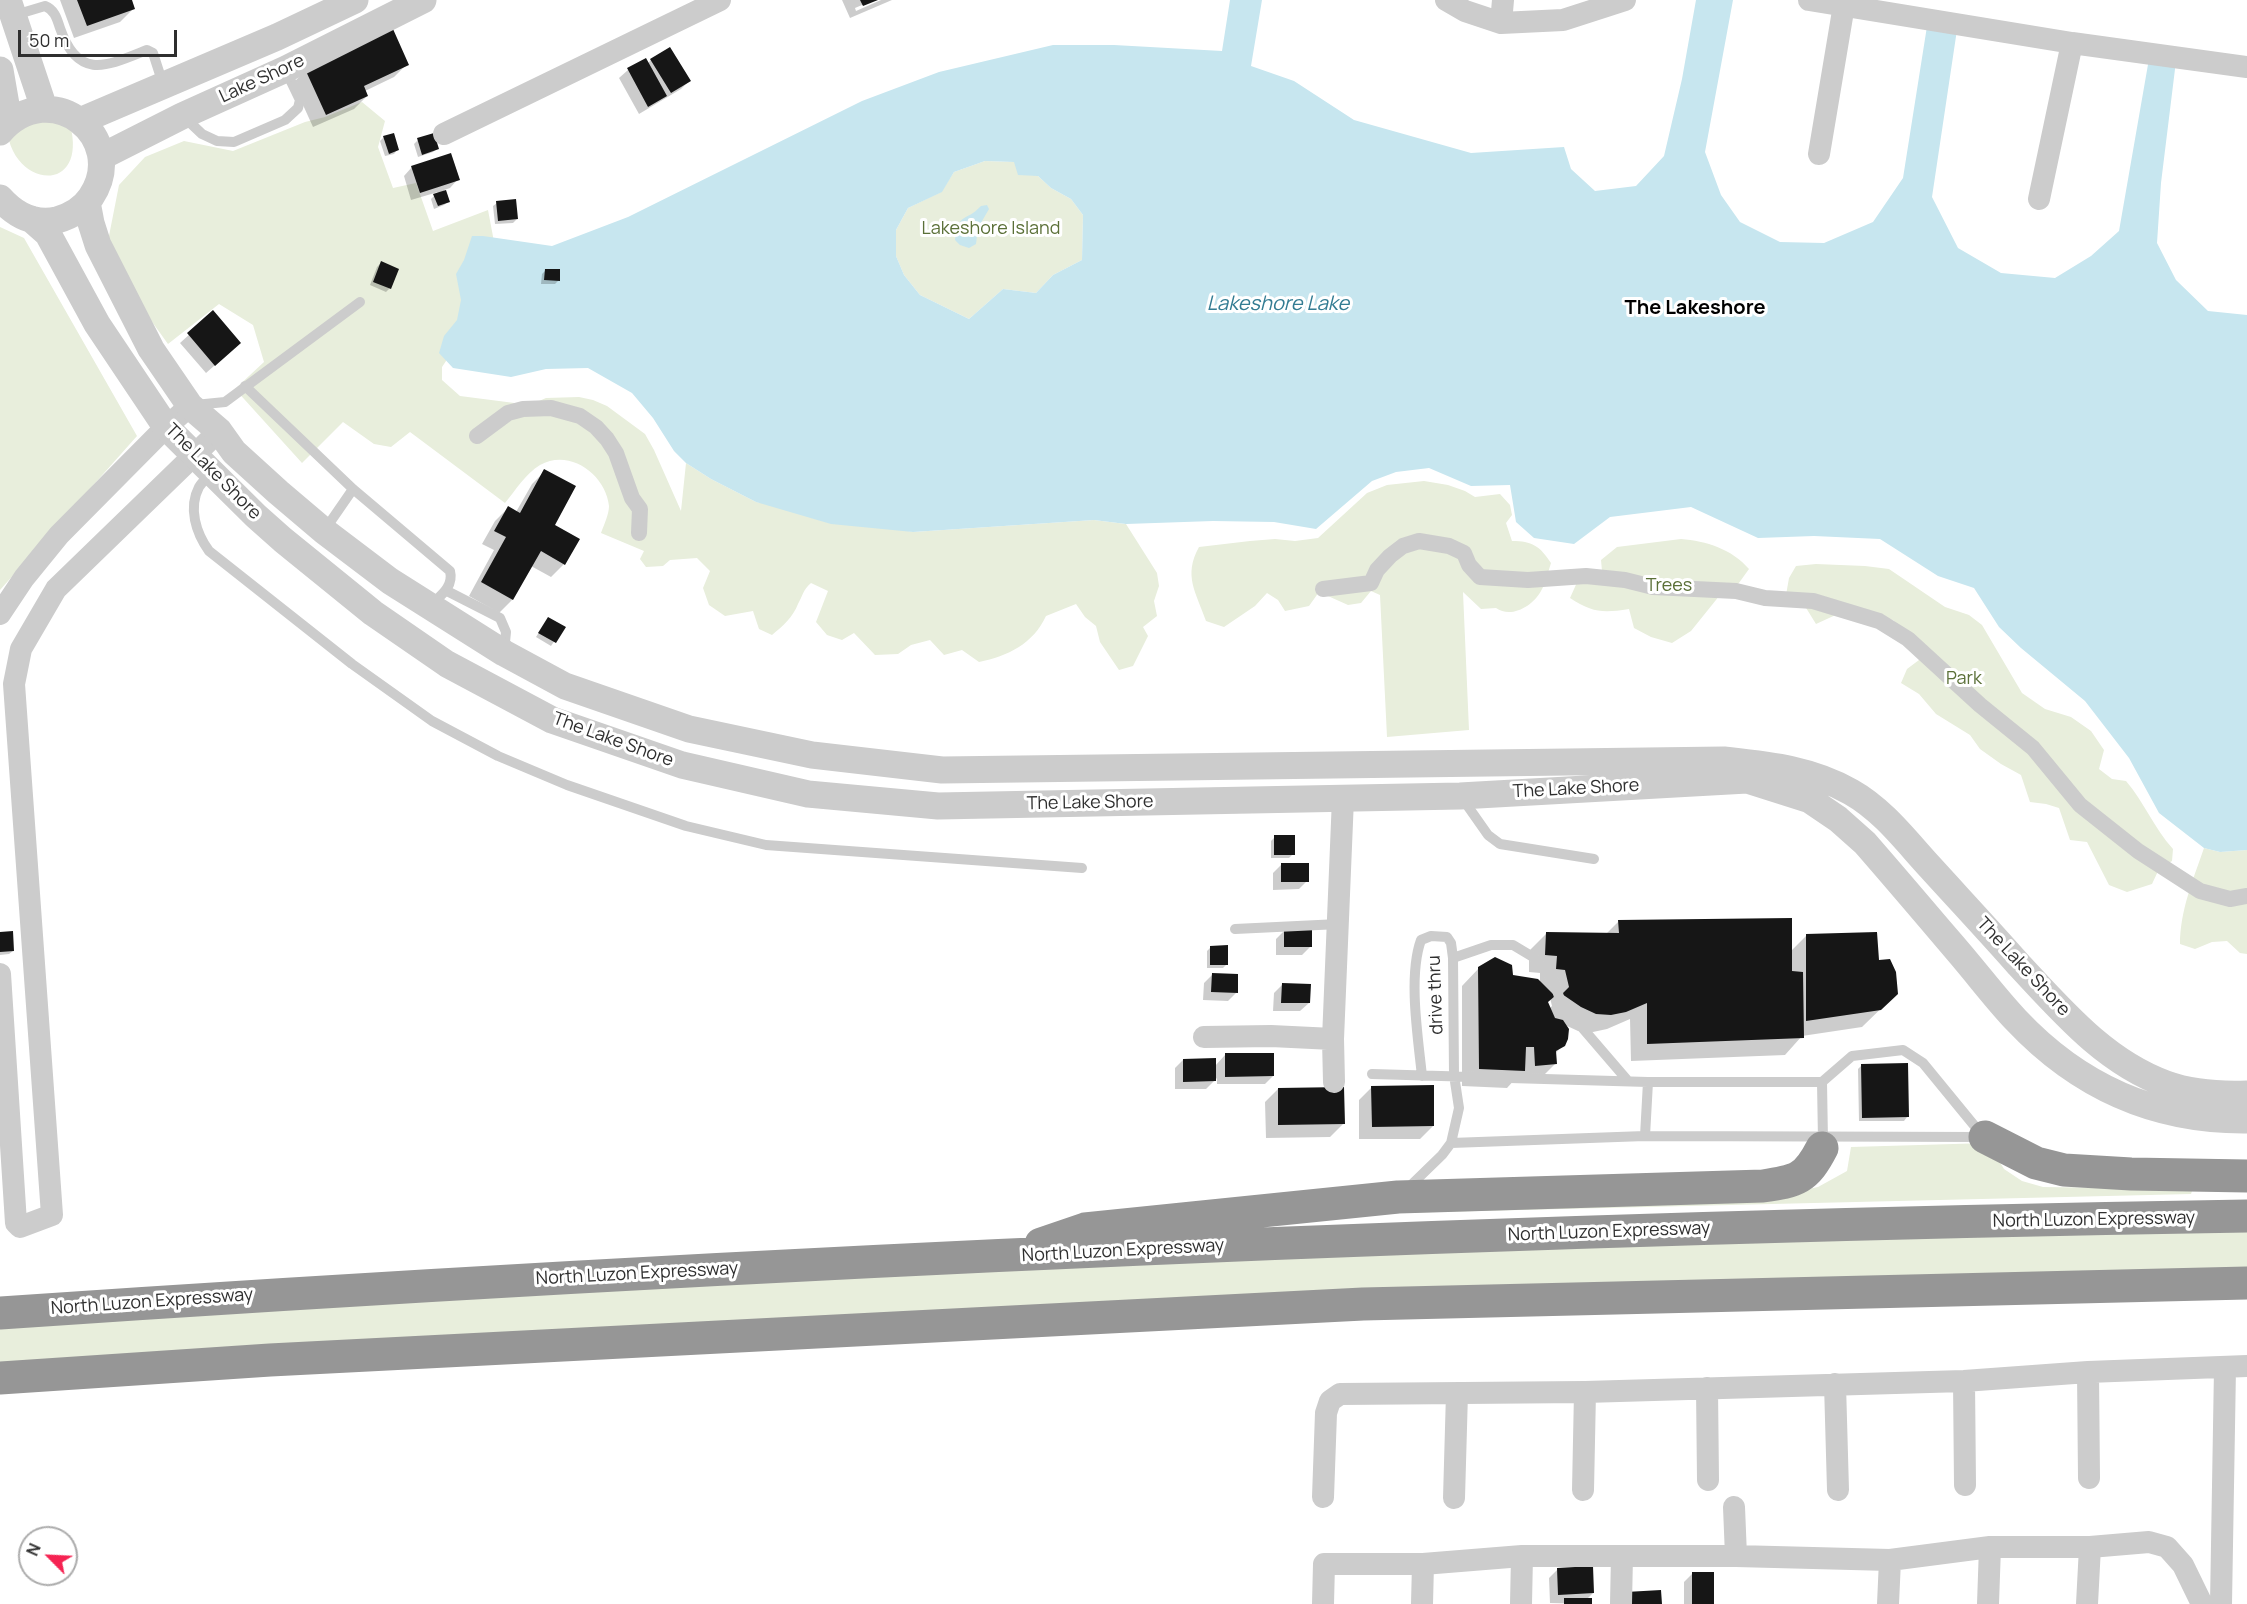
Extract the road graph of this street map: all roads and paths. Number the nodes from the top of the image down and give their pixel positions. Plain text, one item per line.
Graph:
1 (354, 0) edge
2 (423, 0) edge
3 (720, 0) edge
4 (1446, 0) edge
5 (1503, 0) edge
6 (1625, 0) edge
7 (1809, 0) edge
8 (1844, 5) junction
9 (1466, 6) edge
10 (11, 8) edge
11 (326, 14) junction
12 (1501, 23) junction
13 (338, 42) junction
14 (2072, 43) junction
15 (2247, 67) edge
16 (286, 69) junction
17 (1, 73) edge
18 (164, 87) junction
19 (44, 108) junction
20 (182, 116) junction
21 (80, 121) junction
22 (5, 127) edge
23 (444, 134) dead end
24 (1819, 154) dead end
25 (101, 157) junction
26 (2039, 199) dead end
27 (87, 202) junction
28 (10, 209) edge
29 (360, 302) dead end
30 (245, 386) junction
31 (190, 406) junction
32 (224, 424) junction
33 (166, 427) junction
34 (477, 435) dead end
35 (204, 464) junction
36 (353, 489) junction
37 (324, 531) junction
38 (639, 533) dead end
39 (1323, 589) dead end
40 (438, 598) junction
41 (0, 614) edge
42 (466, 630) junction
43 (504, 653) junction
44 (447, 664) junction
45 (7, 685) edge
46 (1438, 765) junction
47 (1449, 796) junction
48 (1343, 798) junction
49 (1594, 859) dead end
50 (1082, 868) dead end
51 (2247, 896) edge
52 (1958, 898) junction
53 (1932, 921) junction
54 (1339, 924) junction
55 (1235, 929) dead end
56 (1453, 958) junction
57 (0, 974) edge
58 (1204, 1037) dead end
59 (1333, 1039) junction
60 (1372, 1074) dead end
61 (1454, 1075) junction
62 (1422, 1076) junction
63 (1628, 1081) junction
64 (1334, 1082) dead end
65 (1648, 1082) junction
66 (1822, 1082) junction
67 (2247, 1094) edge
68 (2247, 1120) edge
69 (1645, 1136) junction
70 (1984, 1137) junction
71 (1823, 1142) junction
72 (1451, 1143) junction
73 (2247, 1176) edge
74 (1398, 1197) junction
75 (2247, 1216) edge
76 (998, 1257) junction
77 (2247, 1283) edge
78 (0, 1312) edge
79 (2236, 1367) edge
80 (2088, 1372) junction
81 (0, 1378) edge
82 (1964, 1381) junction
83 (1835, 1384) junction
84 (1707, 1388) junction
85 (1586, 1392) junction
86 (1457, 1393) junction
87 (2088, 1478) dead end
88 (1708, 1480) dead end
89 (1965, 1485) dead end
90 (1583, 1490) dead end
91 (1838, 1490) dead end
92 (1323, 1497) dead end
93 (1454, 1498) dead end
94 (1734, 1507) dead end
95 (1990, 1547) junction
96 (2090, 1548) junction
97 (1522, 1556) junction
98 (1736, 1556) junction
99 (1622, 1557) junction
100 (1890, 1560) junction
101 (1423, 1564) junction
102 (1323, 1604) edge
103 (1422, 1604) edge
104 (1521, 1604) edge
105 (1621, 1604) edge
106 (1888, 1604) edge
107 (1988, 1604) edge
108 (2087, 1604) edge
109 (2202, 1604) edge
110 (2221, 1604) edge

1 - 11 street, Lake Shore
2 - 13 street, Lake Shore
3 - 23 street
4 - 9 street
5 - 12 street
6 - 12 street
7 - 8 street
8 - 14 street
8 - 24 street
9 - 12 street
10 - 18 lane
10 - 19 street
11 - 13 street
11 - 18 street, Lake Shore
13 - 16 street, Lake Shore
14 - 15 street
14 - 26 street
16 - 20 street, Lake Shore
16 - 20 lane
17 - 22 street
18 - 21 street, Lake Shore
19 - 21 street
19 - 22 street
20 - 25 street, Lake Shore
21 - 25 street
25 - 27 street
27 - 28 street
27 - 31 street, The Lake Shore
28 - 33 street, The Lake Shore
29 - 30 lane
30 - 32 lane
30 - 36 lane
31 - 32 street, The Lake Shore
31 - 33 street
32 - 35 street
32 - 37 street, The Lake Shore
33 - 35 street, The Lake Shore
33 - 41 street
34 - 38 street
35 - 44 street, The Lake Shore
35 - 45 street
35 - 50 lane
36 - 37 lane
36 - 40 lane
37 - 40 street, The Lake Shore
39 - 51 street
40 - 42 street, The Lake Shore
40 - 43 lane
42 - 43 street, The Lake Shore
42 - 44 street
43 - 46 street, The Lake Shore
44 - 48 street, The Lake Shore
45 - 57 street
46 - 47 street
46 - 52 street, The Lake Shore
47 - 48 street, The Lake Shore
47 - 49 lane
47 - 53 street, The Lake Shore
48 - 54 street
52 - 53 street
52 - 67 street, The Lake Shore
53 - 68 street, The Lake Shore
54 - 55 lane
54 - 59 street
56 - 61 lane, drive thru
56 - 62 lane, drive thru
56 - 63 lane
58 - 59 street
59 - 64 street
60 - 62 lane
61 - 62 lane
61 - 63 lane
61 - 72 lane, drive thru
63 - 65 lane
65 - 66 lane
65 - 69 lane
66 - 70 lane
66 - 71 lane
69 - 71 lane
69 - 72 lane
70 - 71 lane
70 - 73 highway
71 - 74 highway
72 - 74 lane
74 - 76 highway
75 - 76 highway, North Luzon Expressway
76 - 78 highway, North Luzon Expressway
77 - 81 highway
79 - 80 street
79 - 110 street
80 - 82 street
80 - 87 street
82 - 83 street
82 - 89 street
83 - 84 street
83 - 91 street
84 - 85 street
84 - 88 street
85 - 86 street
85 - 90 street
86 - 92 street
86 - 93 street
94 - 98 street
95 - 96 street
95 - 100 street
95 - 107 street
96 - 108 street
96 - 109 street
97 - 99 street
97 - 101 street
97 - 104 street
98 - 99 street
98 - 100 street
99 - 105 street
100 - 106 street
101 - 102 street
101 - 103 street

